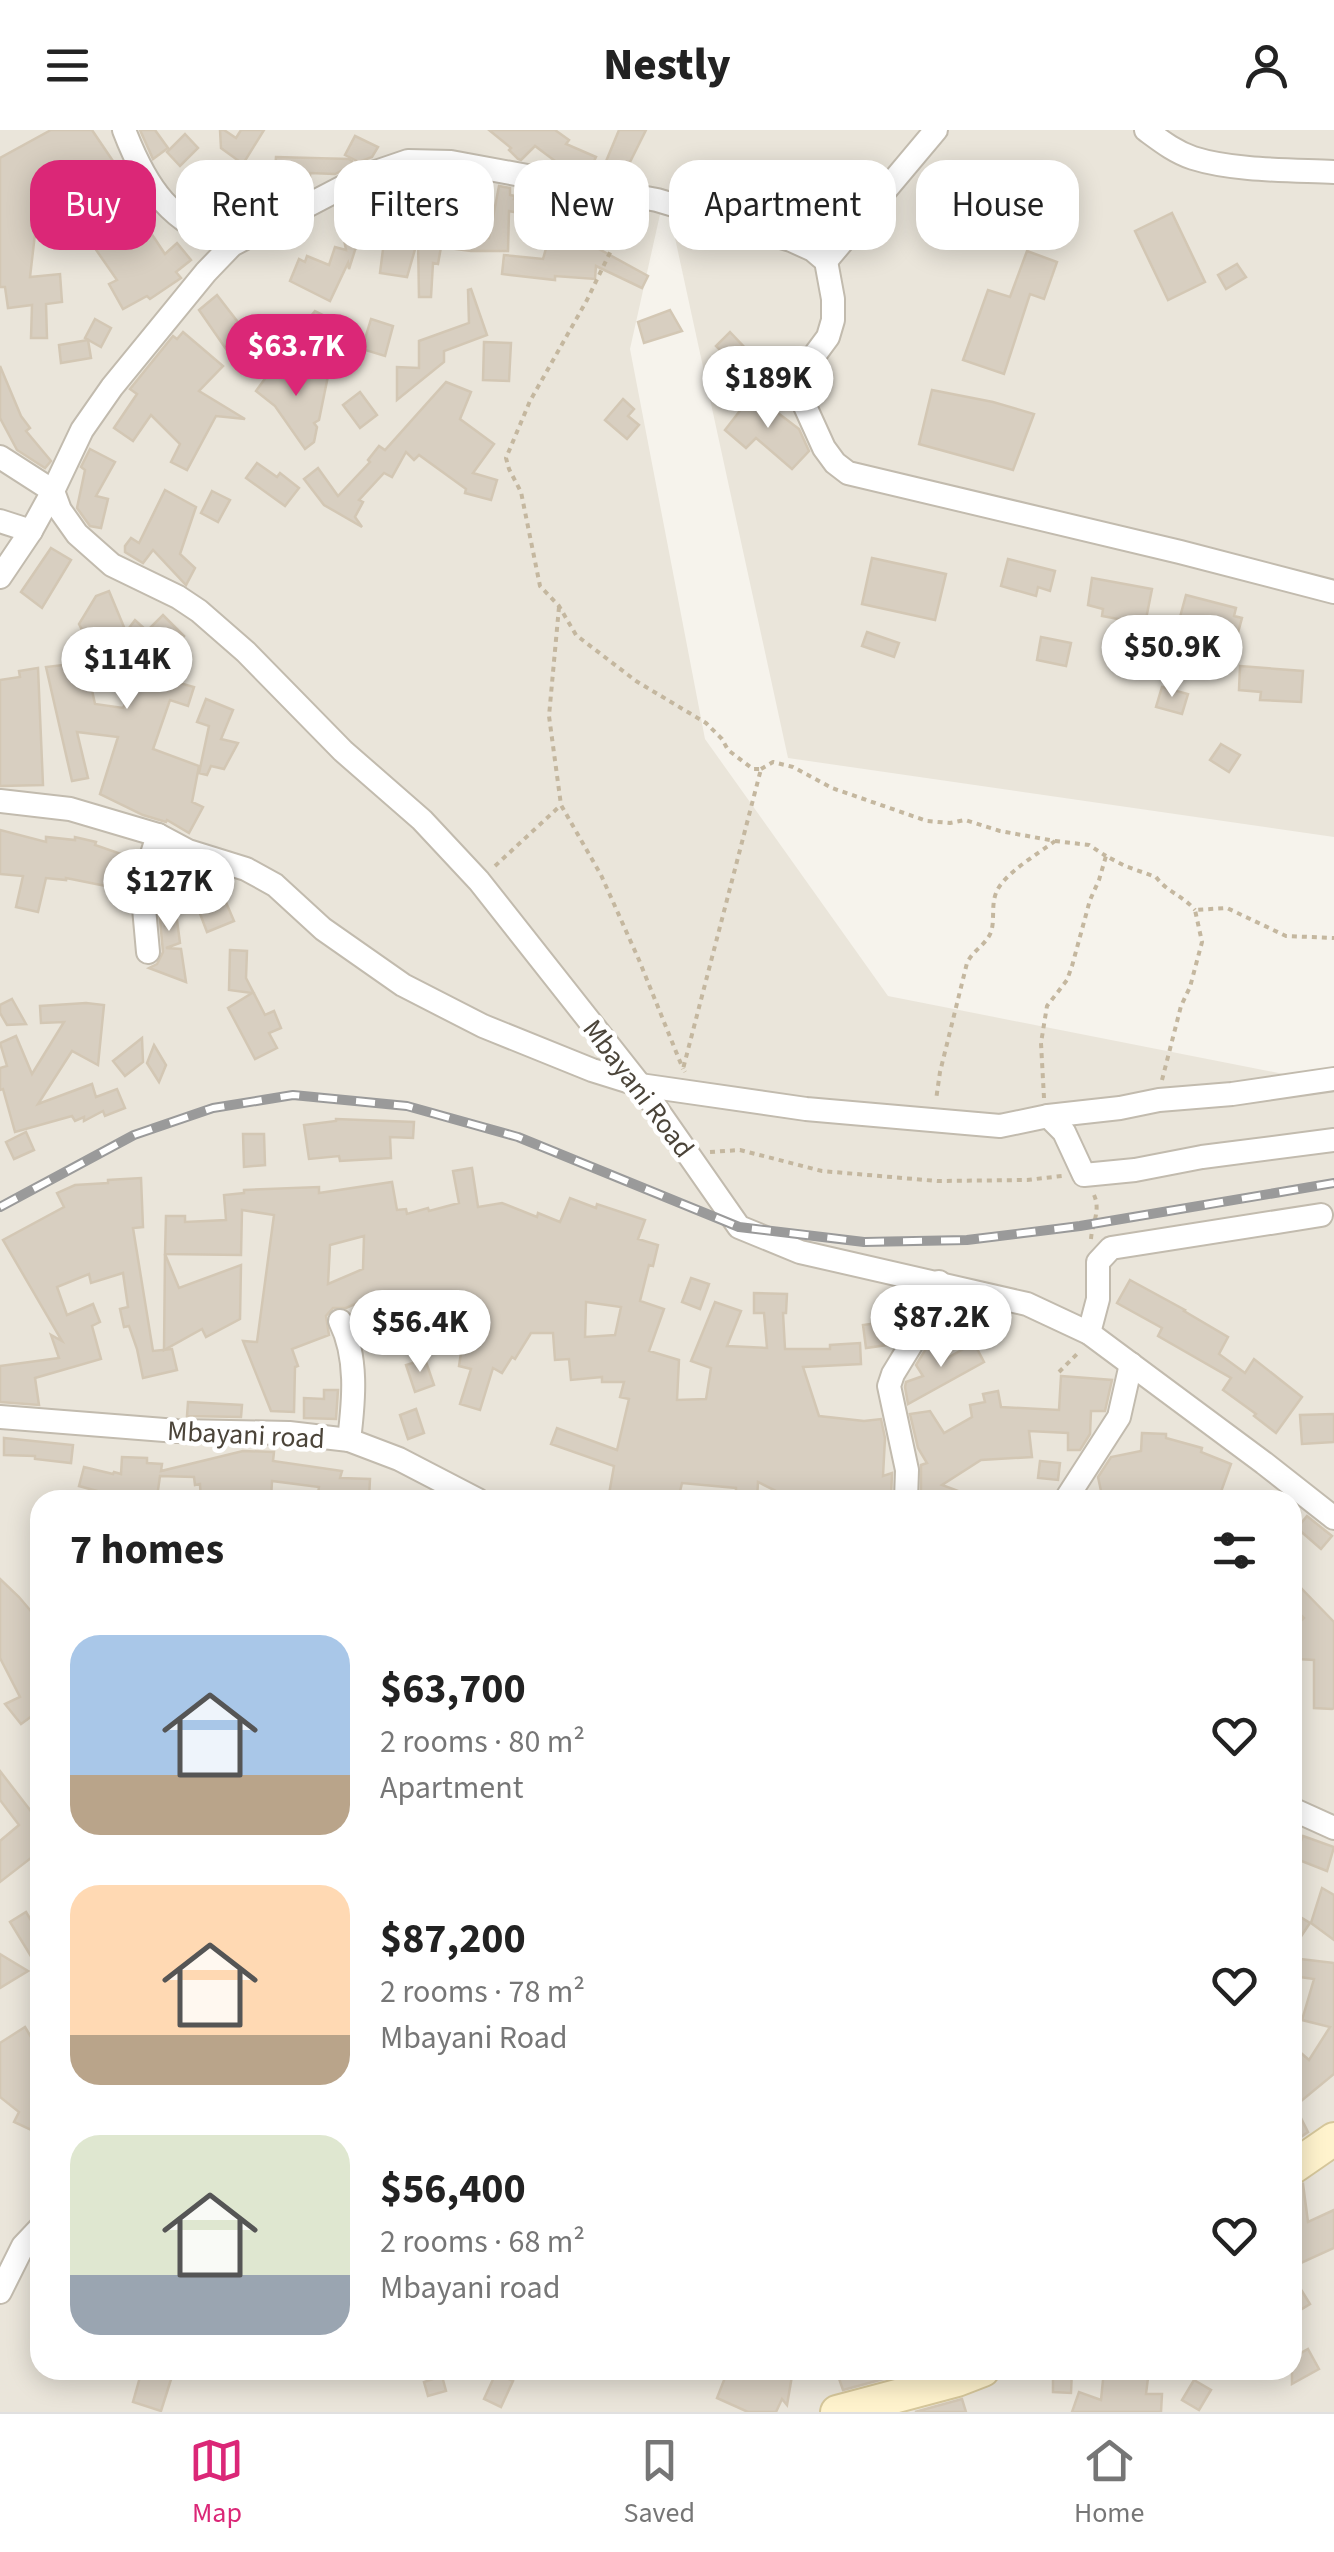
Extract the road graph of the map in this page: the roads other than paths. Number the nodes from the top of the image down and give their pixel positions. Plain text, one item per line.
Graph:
1 (124, 130) edge
2 (936, 130) edge
3 (1146, 130) edge
4 (1334, 172) edge
5 (314, 202) edge
6 (176, 216) edge
7 (226, 250) edge
8 (826, 261) junction
9 (0, 457) edge
10 (54, 492) junction
11 (0, 521) edge
12 (31, 531) junction
13 (0, 577) edge
14 (1334, 592) edge
15 (0, 801) edge
16 (158, 835) junction
17 (148, 952) dead end
18 (1334, 1079) edge
19 (640, 1084) junction
20 (1048, 1116) junction
21 (1334, 1140) edge
22 (1320, 1215) dead end
23 (939, 1282) junction
24 (340, 1320) dead end
25 (1090, 1334) junction
26 (1131, 1364) junction
27 (0, 1417) edge
28 (349, 1440) junction
29 (459, 1490) edge
30 (906, 1490) edge
31 (1072, 1490) edge
32 (1297, 1490) edge
33 (1302, 1494) edge
34 (1334, 1518) edge
35 (1302, 1814) edge
36 (1334, 1828) edge
37 (1334, 2139) edge
38 (1302, 2161) edge
39 (30, 2239) edge
40 (0, 2292) edge
41 (957, 2380) edge
42 (838, 2412) edge

1 - 6 street
2 - 8 street
3 - 4 street
5 - 8 street
7 - 10 street
8 - 14 street
9 - 10 street
10 - 12 street
10 - 19 street, Mbayani Road
11 - 12 street
12 - 13 street
15 - 16 street
16 - 17 street
16 - 19 street
18 - 20 street
19 - 20 street
19 - 23 street, Mbayani Road
20 - 21 street
22 - 25 street
23 - 25 street, Mbayani Road
23 - 30 street
24 - 28 street
25 - 26 street, Mbayani Road
26 - 31 street
26 - 32 street, Mbayani Road
27 - 28 street, Mbayani road
28 - 29 street, Mbayani road
33 - 34 street, Mbayani Road
35 - 36 street
37 - 38 street
39 - 40 street
41 - 42 street

